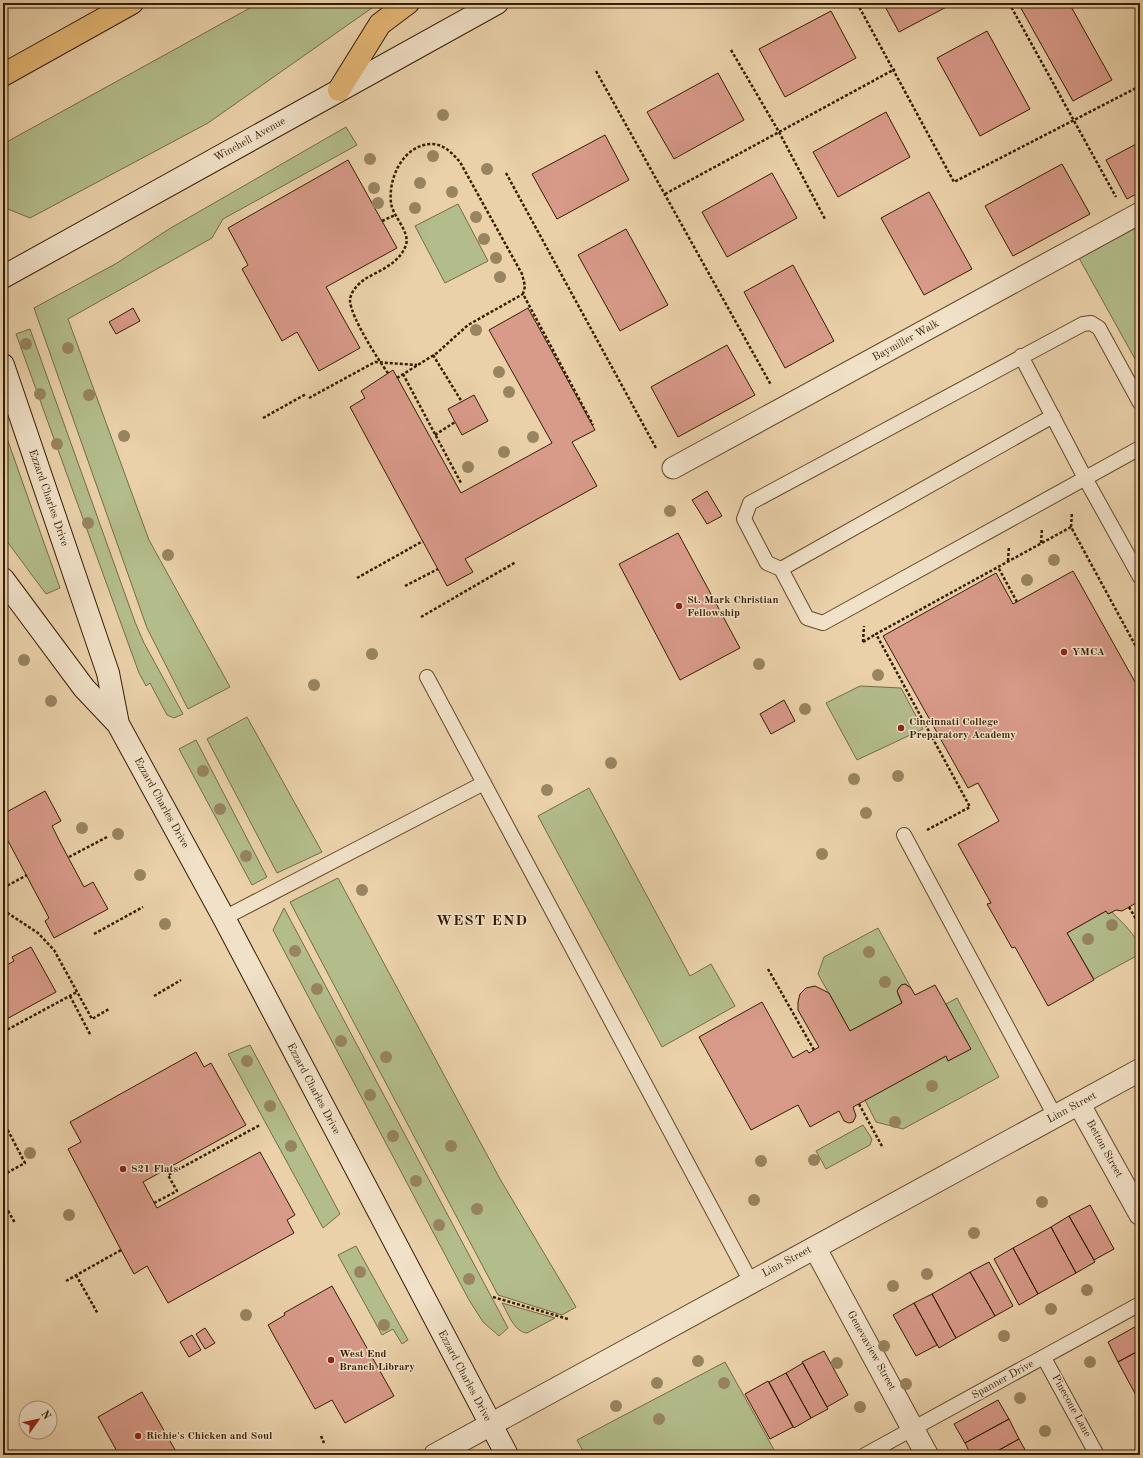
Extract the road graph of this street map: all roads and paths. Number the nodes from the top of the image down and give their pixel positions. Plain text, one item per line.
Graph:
1 (132, 3) edge
2 (408, 3) edge
3 (497, 3) edge
4 (857, 3) edge
5 (1009, 3) edge
6 (731, 50) dead end
7 (895, 69) junction
8 (596, 71) dead end
9 (3, 75) edge
10 (1140, 86) edge
11 (339, 90) junction
12 (1074, 120) junction
13 (779, 132) junction
14 (506, 173) dead end
15 (665, 194) junction
16 (395, 215) junction
17 (1134, 216) edge
18 (826, 219) dead end
19 (382, 221) dead end
20 (3, 277) edge
21 (523, 294) junction
22 (433, 355) junction
23 (1021, 356) junction
24 (380, 363) junction
25 (3, 365) edge
26 (417, 366) junction
27 (388, 373) dead end
28 (403, 374) junction
29 (397, 378) dead end
30 (306, 394) dead end
31 (309, 398) dead end
32 (462, 402) dead end
33 (1140, 403) edge
34 (783, 408) junction
35 (1053, 416) junction
36 (263, 418) dead end
37 (455, 422) dead end
38 (593, 424) dead end
39 (435, 435) junction
40 (1140, 448) edge
41 (673, 468) joint
42 (1085, 478) junction
43 (461, 483) dead end
44 (423, 541) dead end
45 (516, 562) dead end
46 (998, 567) junction
47 (438, 569) dead end
48 (780, 570) junction
49 (1140, 577) edge
50 (3, 578) edge
51 (357, 578) dead end
52 (405, 586) dead end
53 (1017, 602) dead end
54 (421, 618) dead end
55 (876, 634) junction
56 (863, 642) dead end
57 (1140, 654) edge
58 (427, 677) dead end
59 (118, 724) junction
60 (484, 783) junction
61 (923, 832) dead end
62 (904, 835) dead end
63 (107, 837) dead end
64 (69, 857) dead end
65 (27, 875) dead end
66 (3, 888) edge
67 (143, 907) dead end
68 (1129, 907) dead end
69 (3, 910) edge
70 (224, 918) junction
71 (1140, 926) edge
72 (94, 934) dead end
73 (1140, 960) edge
74 (768, 969) dead end
75 (1140, 970) edge
76 (181, 980) dead end
77 (77, 992) junction
78 (70, 996) junction
79 (154, 996) dead end
80 (109, 1009) dead end
81 (3, 1031) edge
82 (91, 1036) dead end
83 (814, 1050) dead end
84 (1140, 1070) edge
85 (858, 1104) dead end
86 (1079, 1104) junction
87 (1055, 1116) junction
88 (3, 1121) edge
89 (260, 1125) dead end
90 (883, 1148) dead end
91 (3, 1175) edge
92 (3, 1202) edge
93 (154, 1203) dead end
94 (1140, 1214) edge
95 (15, 1223) dead end
96 (814, 1248) junction
97 (121, 1250) dead end
98 (76, 1275) junction
99 (66, 1281) dead end
100 (751, 1282) junction
101 (493, 1297) dead end
102 (1140, 1304) edge
103 (98, 1314) dead end
104 (568, 1319) dead end
105 (1044, 1358) junction
106 (489, 1424) junction
107 (913, 1429) junction
108 (321, 1436) dead end
109 (324, 1443) dead end
110 (434, 1455) edge
111 (507, 1455) edge
112 (865, 1455) edge
113 (927, 1455) edge
114 (1097, 1455) edge

1 - 9 highway
2 - 11 highway
3 - 11 main road, Winchell Avenue
4 - 7 path
5 - 12 path
6 - 13 path
7 - 12 path
7 - 13 path
8 - 15 path
10 - 12 path
11 - 20 main road, Winchell Avenue
12 - 17 path
13 - 15 path
13 - 18 path
14 - 41 path
15 - 34 path
16 - 19 path
16 - 21 path
16 - 24 path
17 - 34 street, Baymiller Walk
21 - 22 path
21 - 38 path
22 - 26 path
22 - 32 path
23 - 33 lane
23 - 35 lane
23 - 48 lane
24 - 26 path
24 - 27 path
24 - 31 path
25 - 59 main road, Ezzard Charles Drive
26 - 28 path
28 - 29 path
28 - 39 path
30 - 36 path
34 - 41 street, Baymiller Walk
35 - 42 lane
35 - 48 lane
37 - 39 path
39 - 43 path
40 - 42 lane
42 - 48 lane
42 - 49 lane
44 - 51 path
45 - 54 path
46 - 53 path
46 - 55 path
46 - 57 path
47 - 52 path
50 - 59 main road, Ezzard Charles Drive
55 - 56 path
55 - 61 path
58 - 60 lane
59 - 70 main road, Ezzard Charles Drive
60 - 70 lane
60 - 100 lane
62 - 87 lane
63 - 64 path
65 - 66 path
67 - 72 path
68 - 71 path
69 - 77 path
70 - 106 main road, Ezzard Charles Drive
73 - 75 path
74 - 83 path
76 - 79 path
77 - 78 path
77 - 80 path
78 - 81 path
78 - 82 path
84 - 86 main road, Linn Street
85 - 90 path
86 - 87 main road, Linn Street
86 - 94 main road, Betton Street
87 - 96 main road, Linn Street
88 - 91 path
89 - 93 path
92 - 95 path
96 - 100 main road, Linn Street
96 - 107 main road, Genevaview Street
97 - 98 path
98 - 99 path
98 - 103 path
100 - 106 main road, Linn Street
101 - 104 path
102 - 105 lane, Spanner Drive
105 - 107 lane, Spanner Drive
105 - 114 lane, Pinecone Lane
106 - 110 main road, Linn Street
106 - 111 main road, Ezzard Charles Drive
107 - 112 lane, Spanner Drive
107 - 113 main road, Genevaview Street
108 - 109 path

